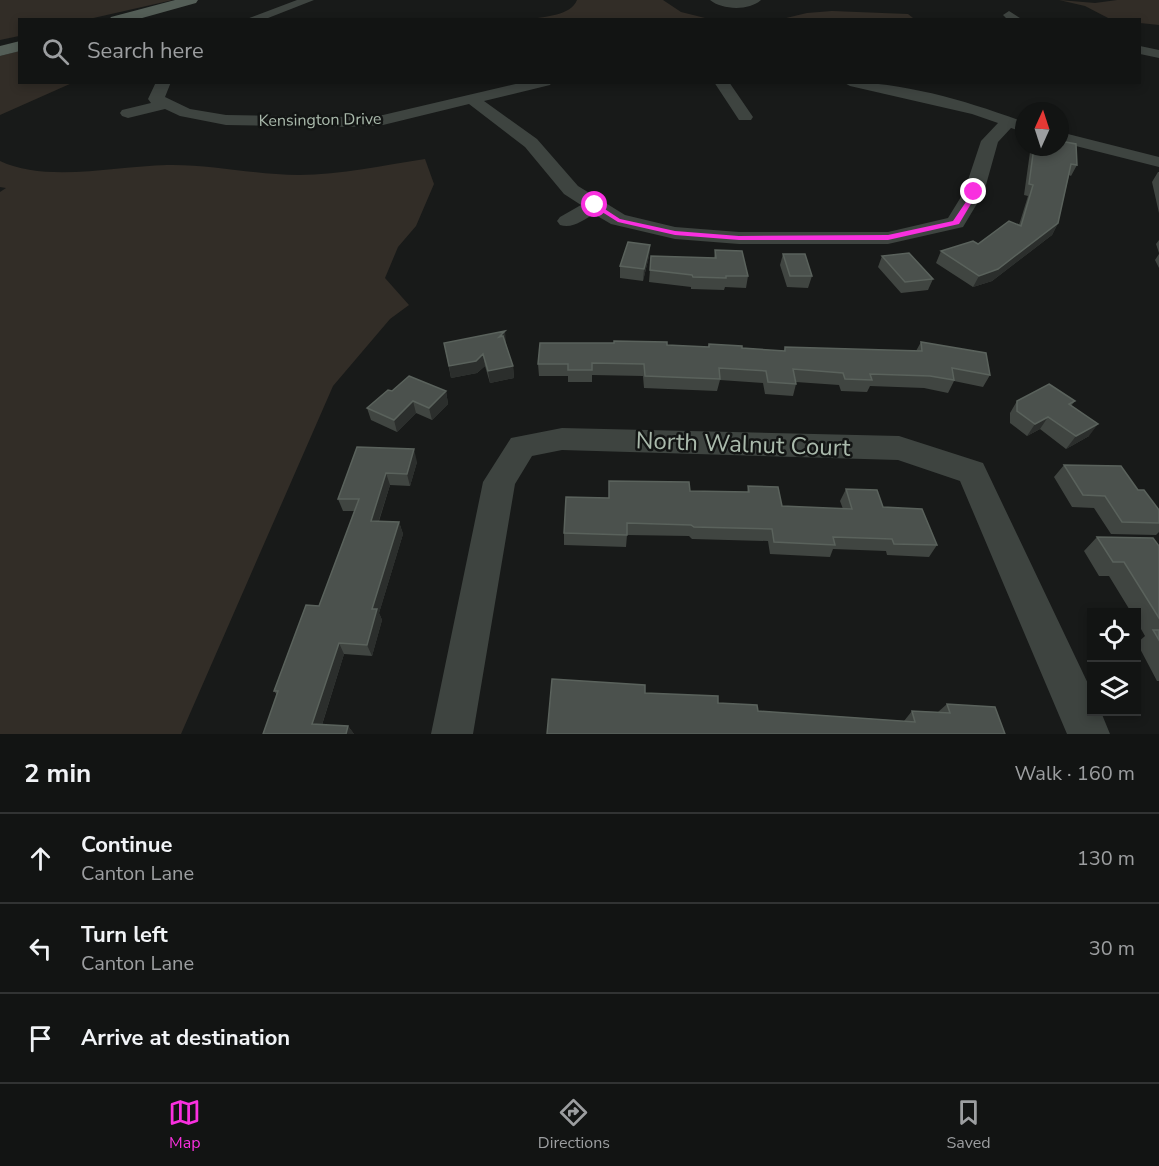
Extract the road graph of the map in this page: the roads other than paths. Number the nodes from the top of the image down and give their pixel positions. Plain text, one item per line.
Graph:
1 (191, 0) edge
2 (308, 0) edge
3 (716, 0) edge
4 (755, 0) edge
5 (124, 18) edge
6 (256, 18) edge
7 (18, 40) edge
8 (0, 45) edge
9 (18, 46) edge
10 (1141, 50) edge
11 (0, 51) edge
12 (1159, 54) edge
13 (163, 84) edge
14 (536, 84) edge
15 (722, 84) edge
16 (859, 84) edge
17 (472, 99) junction
18 (166, 104) junction
19 (128, 113) dead end
20 (746, 117) dead end
21 (1015, 125) edge
22 (1015, 126) edge
23 (1069, 139) edge
24 (1159, 162) edge
25 (595, 205) junction
26 (567, 221) dead end
27 (452, 734) edge
28 (1089, 734) edge

1 - 5 main road
2 - 6 street
3 - 4 street
7 - 8 main road
9 - 11 main road
10 - 12 street
13 - 18 street
14 - 17 street, Kensington Drive
15 - 20 street
16 - 21 street
17 - 18 street, Kensington Drive
17 - 25 street
18 - 19 street
22 - 25 street
23 - 24 street
25 - 26 street
27 - 28 street, North Walnut Court

